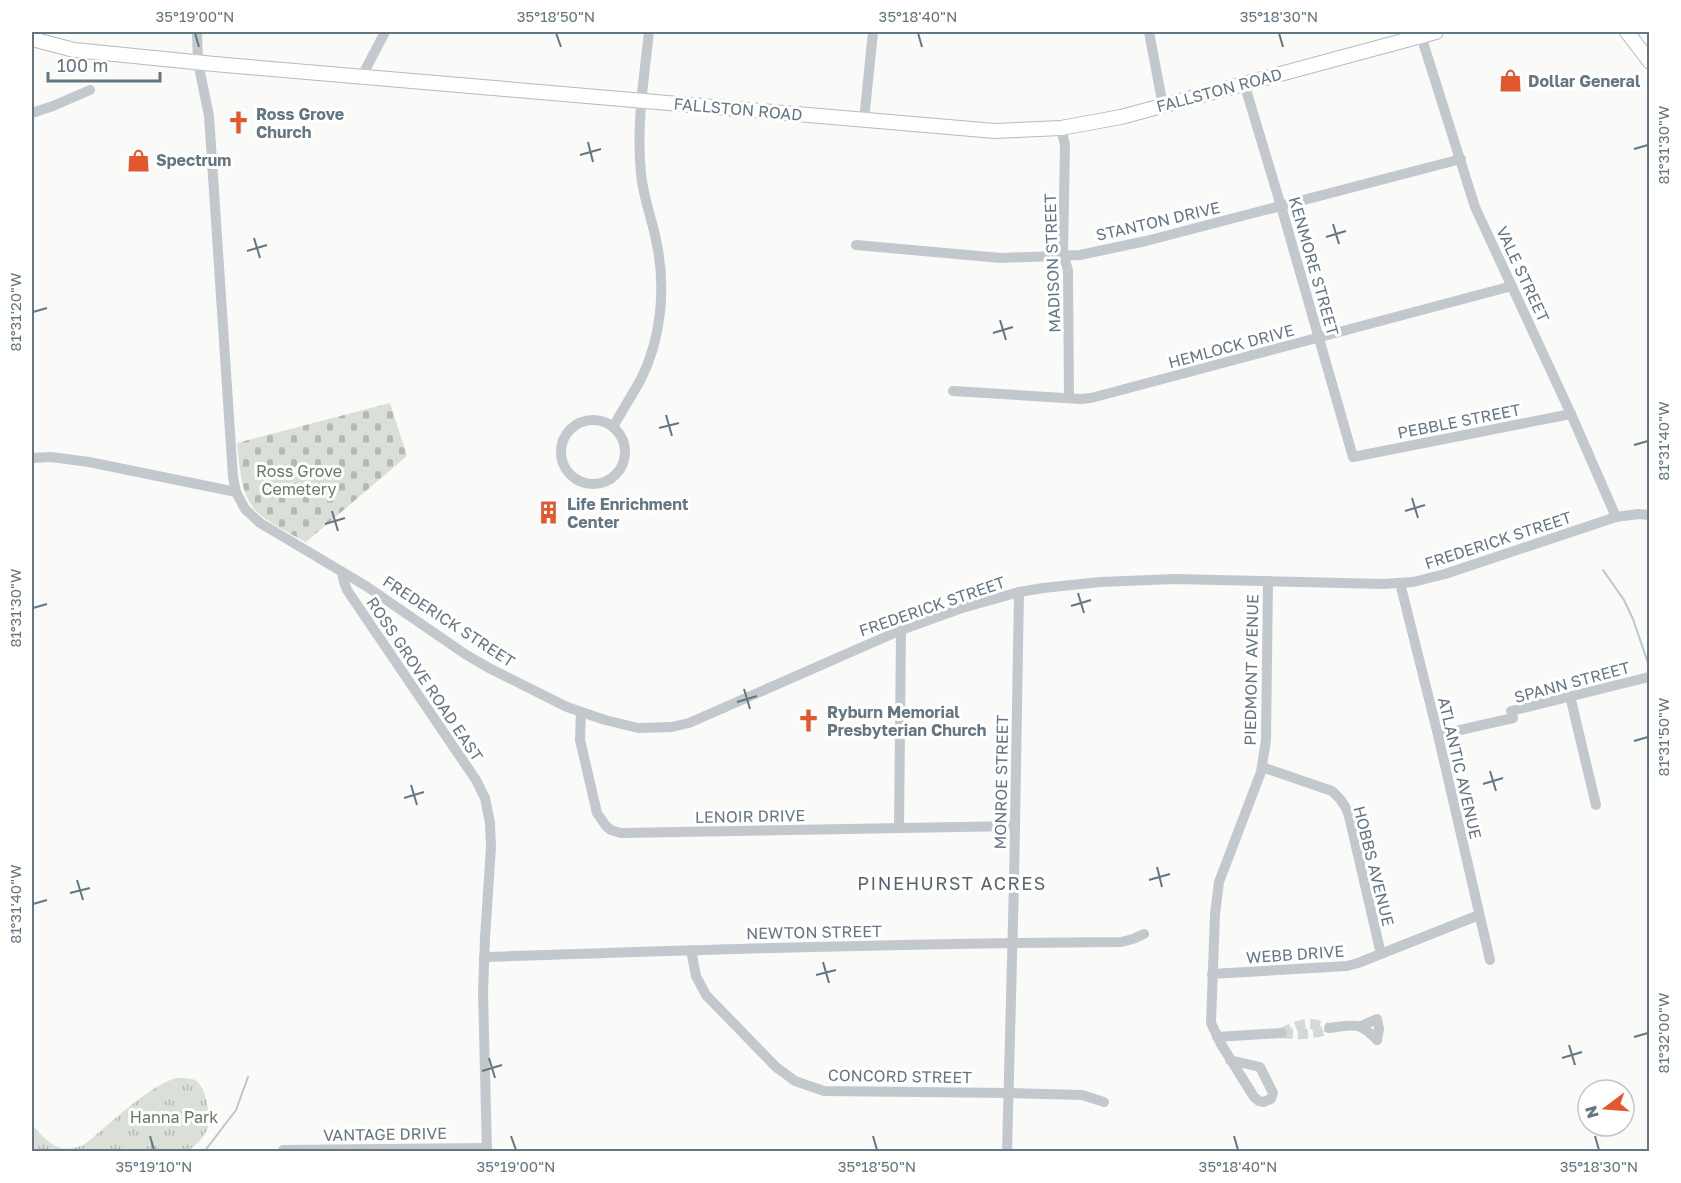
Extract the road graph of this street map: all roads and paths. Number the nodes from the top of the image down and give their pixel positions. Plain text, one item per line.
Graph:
1 (197, 32) edge
2 (385, 32) edge
3 (649, 32) edge
4 (873, 32) edge
5 (1149, 32) edge
6 (1436, 32) edge
7 (1627, 32) edge
8 (1421, 36) junction
9 (32, 39) edge
10 (198, 62) junction
11 (1650, 62) edge
12 (362, 76) junction
13 (1244, 83) junction
14 (90, 90) dead end
15 (642, 101) junction
16 (1163, 106) junction
17 (32, 113) edge
18 (864, 120) junction
19 (1061, 128) junction
20 (1461, 159) junction
21 (1281, 206) junction
22 (856, 245) dead end
23 (1064, 254) junction
24 (1512, 286) junction
25 (1319, 338) junction
26 (953, 391) dead end
27 (1069, 398) junction
28 (1572, 414) junction
29 (613, 427) junction
30 (1353, 457) joint
31 (32, 458) edge
32 (236, 492) junction
33 (1650, 515) edge
34 (1616, 518) junction
35 (342, 572) junction
36 (1268, 581) junction
37 (1400, 583) junction
38 (1019, 592) junction
39 (901, 630) junction
40 (1649, 677) edge
41 (1570, 696) junction
42 (581, 713) junction
43 (1438, 735) junction
44 (1262, 767) junction
45 (1596, 805) dead end
46 (1016, 826) junction
47 (899, 828) junction
48 (1479, 915) junction
49 (1144, 934) dead end
50 (1013, 942) junction
51 (691, 950) junction
52 (1381, 954) junction
53 (484, 957) junction
54 (1490, 960) dead end
55 (1212, 974) junction
56 (1361, 1026) dead end
57 (1329, 1028) dead end
58 (1282, 1033) tunnel mouth
59 (1216, 1037) junction
60 (1233, 1064) dead end
61 (1008, 1093) junction
62 (1104, 1102) dead end
63 (283, 1150) dead end
64 (332, 1150) edge
65 (487, 1150) edge
66 (1007, 1152) edge

1 - 10 street
2 - 12 street
3 - 15 street
4 - 18 street
5 - 16 street
6 - 8 main road, FALLSTON ROAD
7 - 11 main road
8 - 13 main road, FALLSTON ROAD
8 - 20 street, VALE STREET
9 - 10 main road, FALLSTON ROAD
10 - 12 main road, FALLSTON ROAD
10 - 32 street
12 - 15 main road, FALLSTON ROAD
13 - 16 main road, FALLSTON ROAD
13 - 21 street, KENMORE STREET
14 - 17 street
15 - 18 main road, FALLSTON ROAD
15 - 29 street
16 - 19 main road, FALLSTON ROAD
18 - 19 main road, FALLSTON ROAD
19 - 23 street, MADISON STREET
20 - 21 street, STANTON DRIVE
20 - 24 street, VALE STREET
21 - 23 street, STANTON DRIVE
21 - 25 street, KENMORE STREET
22 - 23 street, STANTON DRIVE
23 - 27 street, MADISON STREET
24 - 25 street, HEMLOCK DRIVE
24 - 28 street, VALE STREET
25 - 27 street, HEMLOCK DRIVE
25 - 30 street, KENMORE STREET
26 - 27 street, HEMLOCK DRIVE
28 - 30 street, PEBBLE STREET
28 - 34 street, VALE STREET
29 - 29 street
31 - 32 street
32 - 35 street
33 - 34 street, FREDERICK STREET
34 - 37 street, FREDERICK STREET
35 - 42 street, FREDERICK STREET
35 - 53 street, ROSS GROVE ROAD EAST
36 - 37 street, FREDERICK STREET
36 - 38 street, FREDERICK STREET
36 - 44 street, PIEDMONT AVENUE
37 - 43 street, ATLANTIC AVENUE
38 - 39 street, FREDERICK STREET
38 - 46 street, MONROE STREET
39 - 42 street, FREDERICK STREET
39 - 47 street
40 - 41 street, SPANN STREET
41 - 43 street, SPANN STREET
41 - 45 street
42 - 47 street, LENOIR DRIVE
43 - 48 street, ATLANTIC AVENUE
44 - 52 street, HOBBS AVENUE
44 - 55 street, PIEDMONT AVENUE
46 - 47 street, LENOIR DRIVE
46 - 50 street, MONROE STREET
48 - 52 street, WEBB DRIVE
48 - 54 street, ATLANTIC AVENUE
49 - 50 street, NEWTON STREET
50 - 51 street, NEWTON STREET
50 - 61 street, MONROE STREET
51 - 53 street, NEWTON STREET
51 - 61 street, CONCORD STREET
52 - 55 street, WEBB DRIVE
53 - 65 street, ROSS GROVE ROAD EAST
55 - 59 street, PIEDMONT AVENUE
56 - 57 street
58 - 59 street
59 - 60 street, PIEDMONT AVENUE
61 - 62 street, CONCORD STREET
61 - 66 street, MONROE STREET
63 - 64 street, VANTAGE DRIVE
64 - 65 street, VANTAGE DRIVE

